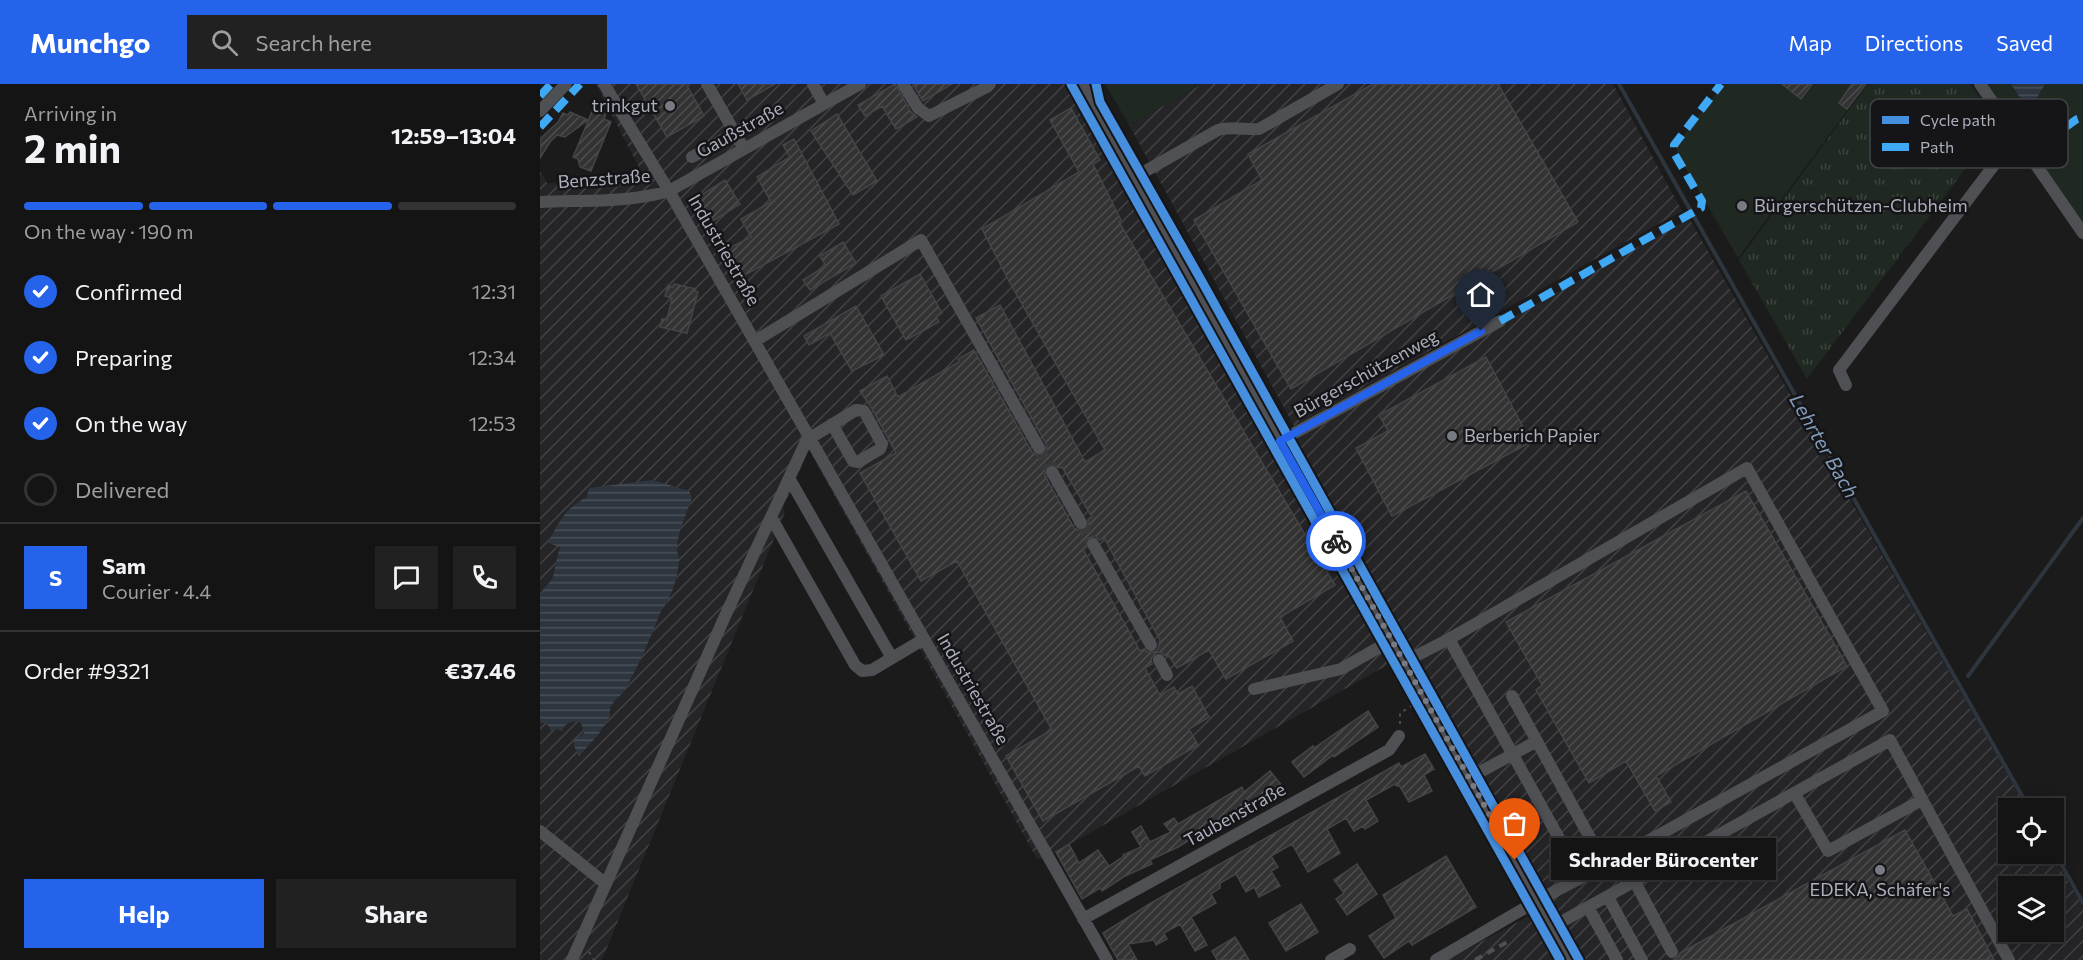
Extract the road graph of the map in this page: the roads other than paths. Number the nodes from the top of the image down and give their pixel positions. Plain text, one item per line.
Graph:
1 (566, 84) edge
2 (604, 84) edge
3 (707, 84) edge
4 (813, 84) edge
5 (860, 84) edge
6 (903, 84) edge
7 (990, 84) edge
8 (1082, 84) edge
9 (1338, 84) edge
10 (1980, 84) edge
11 (1990, 99) edge
12 (824, 104) junction
13 (540, 111) edge
14 (735, 133) junction
15 (744, 149) junction
16 (692, 157) dead end
17 (1992, 168) edge
18 (2038, 168) edge
19 (1135, 177) junction
20 (669, 190) junction
21 (540, 202) edge
22 (2083, 233) edge
23 (1500, 321) dead end
24 (755, 341) junction
25 (1846, 385) dead end
26 (832, 424) dead end
27 (809, 437) junction
28 (1280, 441) junction
29 (1039, 448) tunnel mouth
30 (1052, 472) tunnel mouth
31 (789, 478) junction
32 (771, 517) junction
33 (1082, 523) tunnel mouth
34 (1093, 544) tunnel mouth
35 (924, 639) junction
36 (1449, 639) junction
37 (1392, 640) junction
38 (1151, 645) dead end
39 (892, 658) junction
40 (1159, 660) dead end
41 (1404, 662) junction
42 (1167, 675) dead end
43 (1254, 689) dead end
44 (1512, 696) dead end
45 (1399, 736) road end
46 (1537, 741) junction
47 (1512, 754) junction
48 (1469, 778) junction
49 (1795, 794) junction
50 (1922, 800) junction
51 (540, 831) edge
52 (1605, 865) junction
53 (1581, 878) junction
54 (1635, 882) junction
55 (606, 884) junction
56 (1608, 897) junction
57 (1538, 901) junction
58 (1588, 907) junction
59 (1083, 919) junction
60 (1552, 927) junction
61 (1350, 949) dead end
62 (1672, 952) dead end
63 (572, 960) edge
64 (1107, 960) edge
65 (1331, 960) edge
66 (1436, 960) edge
67 (1570, 960) edge
68 (1617, 960) edge
69 (1642, 960) edge
70 (2010, 960) edge

1 - 13 street
2 - 20 street, Industriestraße
3 - 14 street
4 - 12 street
5 - 12 street, Gaußstraße
6 - 7 street
8 - 19 street
9 - 19 street
10 - 11 street
12 - 15 street, Gaußstraße
14 - 15 street
14 - 16 street
15 - 20 street, Gaußstraße
17 - 25 street
18 - 22 street
19 - 28 street
20 - 21 street, Benzstraße
20 - 24 street, Industriestraße
23 - 28 street, Bürgerschützenweg
24 - 27 street, Industriestraße
24 - 29 street
26 - 27 street
27 - 31 street
27 - 35 street, Industriestraße
28 - 37 street
30 - 33 street
31 - 32 street
31 - 39 street
32 - 39 street
32 - 55 street
34 - 38 street
35 - 39 street
35 - 59 street, Industriestraße
36 - 41 street
36 - 47 street
36 - 52 street
37 - 41 street
37 - 43 street
40 - 42 street
41 - 48 street
44 - 46 street
45 - 59 street, Taubenstraße
46 - 47 street
46 - 52 street
47 - 48 street
47 - 53 street
48 - 57 street
49 - 50 street
49 - 50 street
49 - 54 street
50 - 70 street
51 - 55 street
52 - 53 street
53 - 57 street
54 - 56 street
54 - 62 street
55 - 63 street
56 - 58 street
56 - 69 street
57 - 60 street
57 - 66 street
58 - 60 street
58 - 68 street
59 - 64 street, Industriestraße
60 - 67 street
61 - 65 street

